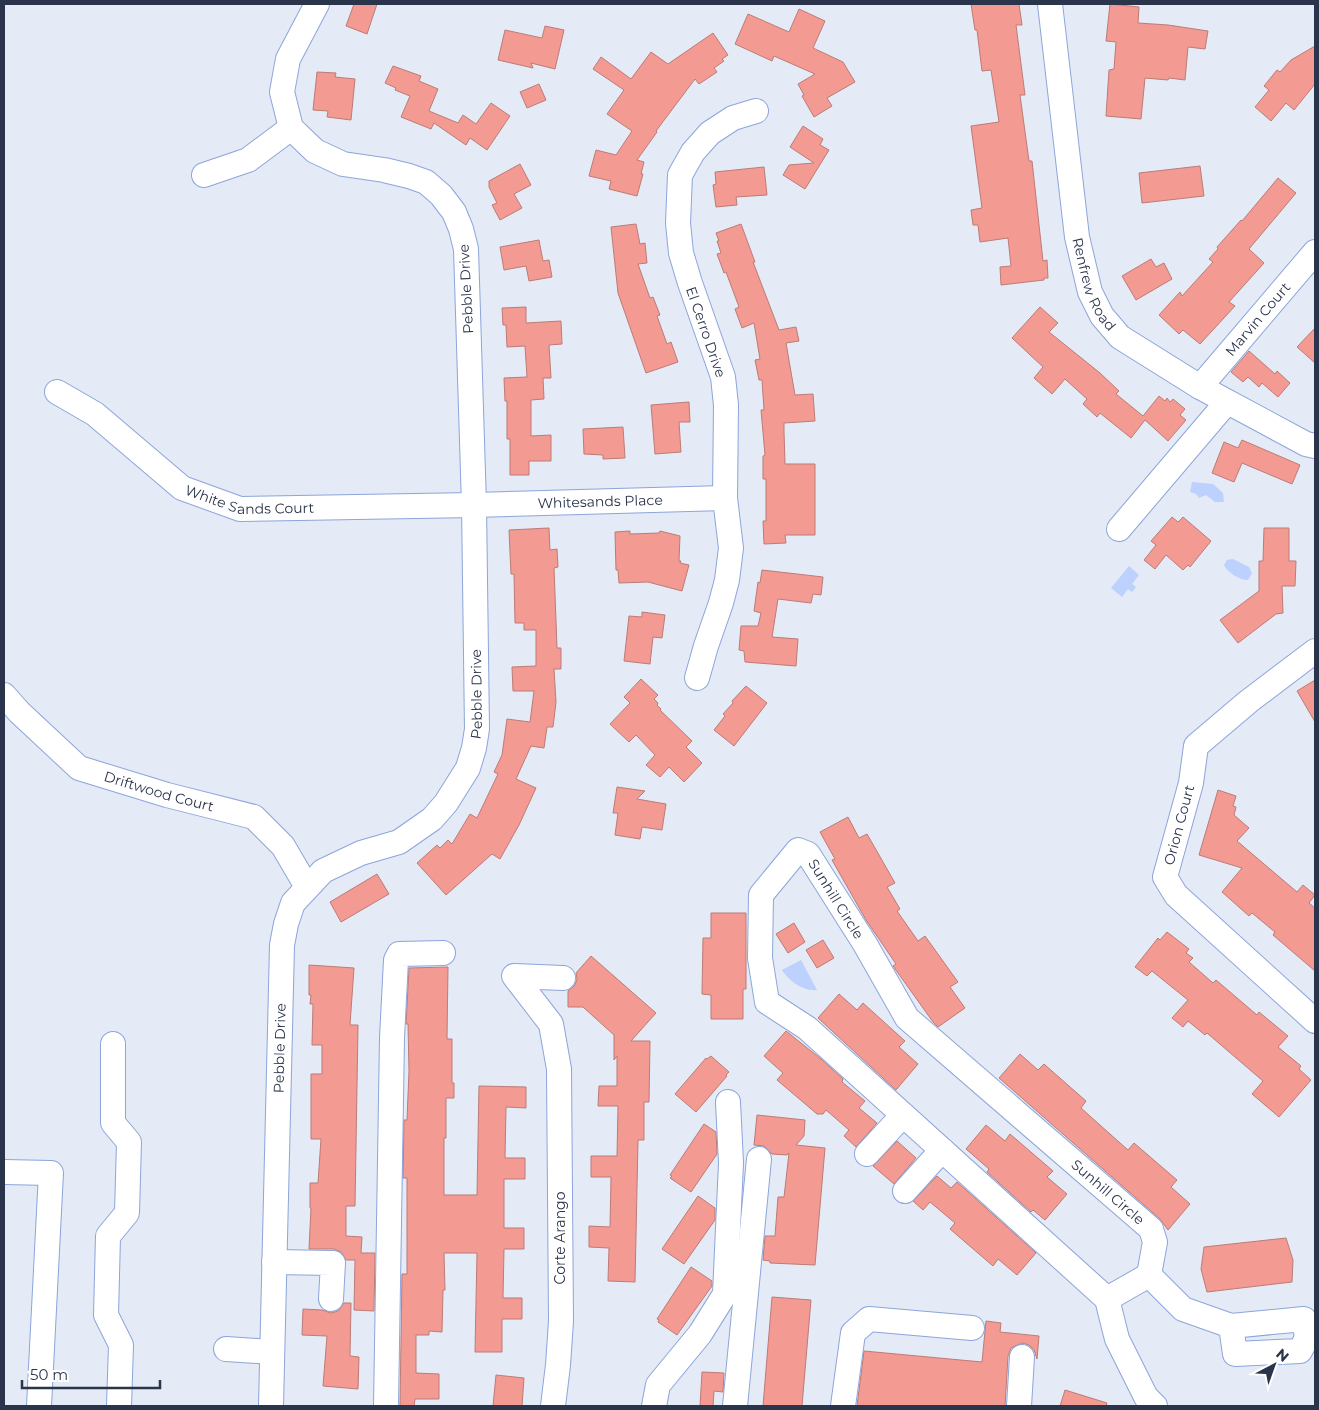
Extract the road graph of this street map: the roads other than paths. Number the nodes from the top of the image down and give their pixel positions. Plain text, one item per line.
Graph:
1 (317, 4) edge
2 (1050, 4) edge
3 (756, 111) dead end
4 (292, 128) junction
5 (204, 175) dead end
6 (1315, 252) edge
7 (1200, 387) junction
8 (57, 392) dead end
9 (1227, 402) junction
10 (1315, 446) edge
11 (725, 498) junction
12 (474, 505) junction
13 (1119, 529) dead end
14 (1315, 651) edge
15 (698, 678) dead end
16 (4, 695) edge
17 (307, 887) junction
18 (443, 953) dead end
19 (563, 978) dead end
20 (1315, 1022) edge
21 (113, 1044) dead end
22 (728, 1102) dead end
23 (903, 1115) junction
24 (942, 1150) junction
25 (867, 1154) dead end
26 (759, 1159) dead end
27 (4, 1172) edge
28 (905, 1191) dead end
29 (274, 1262) junction
30 (1149, 1275) junction
31 (331, 1299) dead end
32 (1107, 1299) junction
33 (1231, 1326) junction
34 (972, 1328) dead end
35 (226, 1349) dead end
36 (272, 1352) junction
37 (1022, 1357) dead end
38 (40, 1406) edge
39 (119, 1406) edge
40 (271, 1406) edge
41 (386, 1406) edge
42 (552, 1406) edge
43 (654, 1406) edge
44 (735, 1406) edge
45 (843, 1406) edge
46 (1020, 1406) edge
47 (1155, 1406) edge

1 - 4 street, Pebble Drive
2 - 7 street, Renfrew Road
3 - 11 street, El Cerro Drive
4 - 5 street
4 - 12 street, Pebble Drive
6 - 7 street, Marvin Court
7 - 9 street, Renfrew Road
8 - 12 street, White Sands Court
9 - 10 street, Renfrew Road
9 - 13 street
11 - 12 street, Whitesands Place
11 - 15 street, El Cerro Drive
12 - 17 street, Pebble Drive
14 - 20 street, Orion Court
16 - 17 street, Driftwood Court
17 - 29 street, Pebble Drive
18 - 41 street
19 - 42 street, Corte Arango
21 - 39 street
22 - 43 street
23 - 24 street, Sunhill Circle
23 - 25 street
23 - 30 street, Sunhill Circle
24 - 28 street
24 - 32 street, Sunhill Circle
26 - 44 street
27 - 38 street
29 - 31 street
29 - 36 street, Pebble Drive
30 - 32 street
30 - 33 street
32 - 47 street
33 - 33 street
34 - 45 street
35 - 36 street
36 - 40 street, Pebble Drive
37 - 46 street

